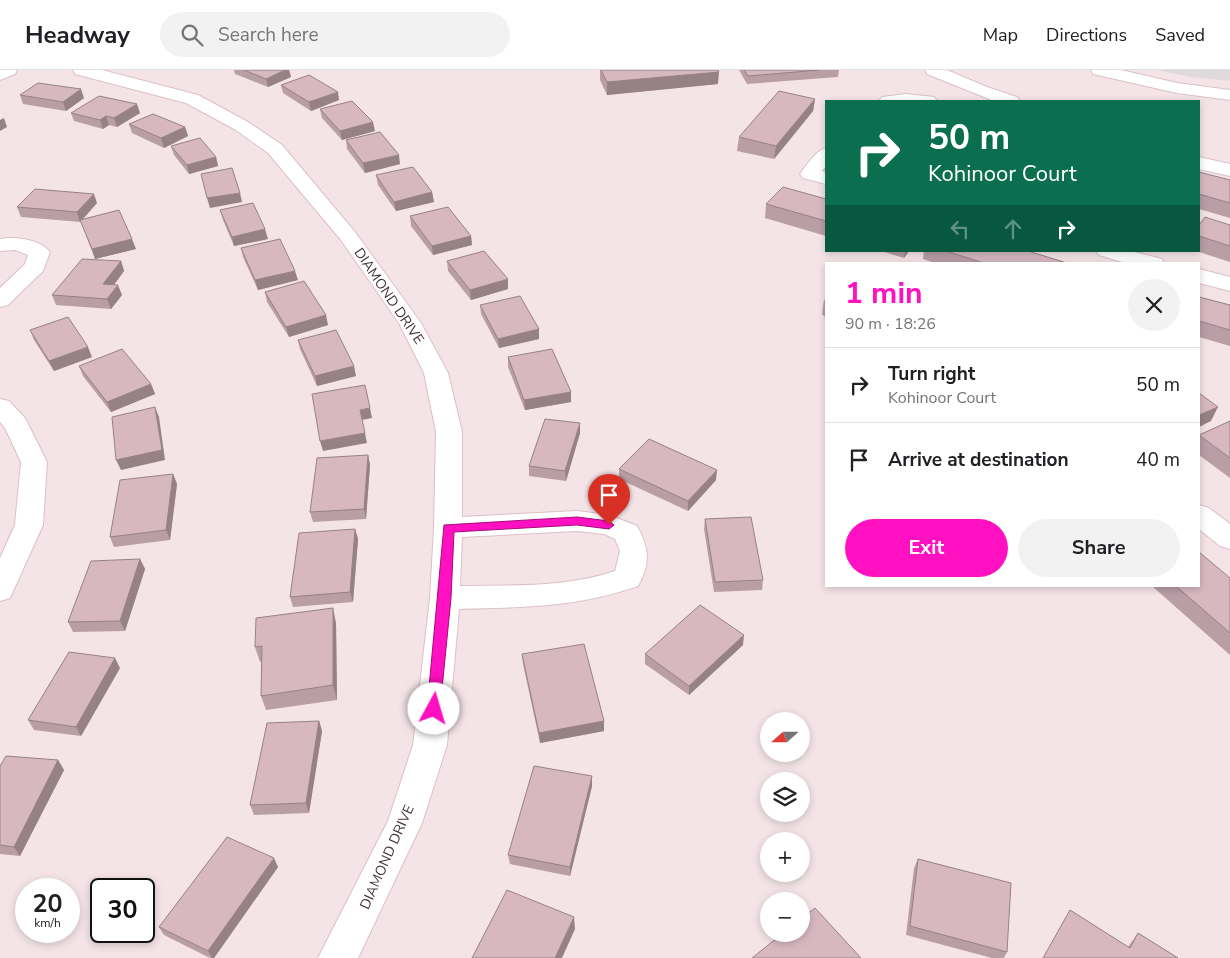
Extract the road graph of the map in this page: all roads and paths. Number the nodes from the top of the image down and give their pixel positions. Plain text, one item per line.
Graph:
1 (10, 70) edge
2 (81, 70) edge
3 (933, 70) edge
4 (1099, 70) edge
5 (1178, 70) edge
6 (0, 75) edge
7 (1177, 88) junction
8 (1230, 94) edge
9 (897, 100) edge
10 (917, 100) edge
11 (1007, 100) edge
12 (1200, 148) edge
13 (825, 155) edge
14 (1230, 155) edge
15 (1200, 163) edge
16 (1230, 170) edge
17 (825, 178) edge
18 (0, 245) edge
19 (1110, 252) edge
20 (1147, 262) edge
21 (1200, 276) edge
22 (1230, 284) edge
23 (0, 300) edge
24 (0, 407) edge
25 (1200, 517) edge
26 (448, 528) junction
27 (1230, 539) edge
28 (0, 590) edge
29 (445, 598) junction
30 (337, 958) edge

1 - 6 street
2 - 26 street, DIAMOND DRIVE
3 - 11 street
4 - 7 street
5 - 7 street
7 - 8 street
9 - 10 street
12 - 14 street
13 - 17 street
15 - 16 street
18 - 23 street
19 - 20 street
21 - 22 street
24 - 28 street
25 - 27 street
26 - 29 street, DIAMOND DRIVE
26 - 29 street
29 - 30 street, DIAMOND DRIVE

